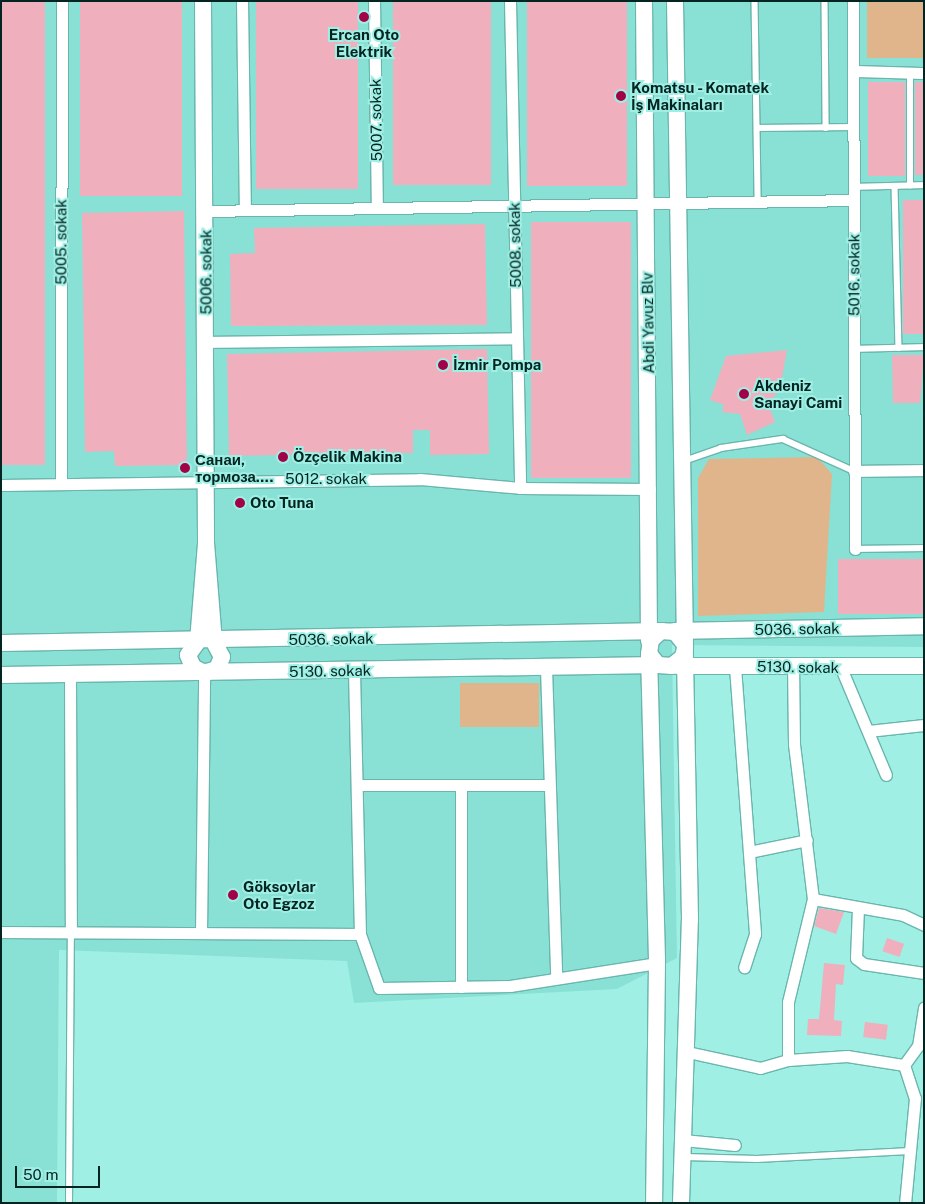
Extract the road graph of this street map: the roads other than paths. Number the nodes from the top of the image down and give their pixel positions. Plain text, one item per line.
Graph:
1 (62, 1) edge
2 (203, 1) edge
3 (242, 1) edge
4 (374, 1) edge
5 (510, 1) edge
6 (644, 1) edge
7 (675, 1) edge
8 (755, 1) edge
9 (825, 1) edge
10 (853, 1) edge
11 (853, 71) junction
12 (910, 72) junction
13 (924, 73) edge
14 (853, 127) junction
15 (757, 128) junction
16 (826, 128) junction
17 (895, 186) junction
18 (910, 186) junction
19 (924, 186) edge
20 (853, 187) junction
21 (853, 200) junction
22 (758, 202) junction
23 (647, 204) junction
24 (677, 204) junction
25 (514, 206) junction
26 (377, 208) junction
27 (245, 210) junction
28 (206, 211) junction
29 (517, 338) junction
30 (206, 342) junction
31 (924, 347) edge
32 (900, 348) junction
33 (854, 349) junction
34 (681, 463) junction
35 (924, 470) edge
36 (854, 471) junction
37 (206, 479) junction
38 (61, 484) junction
39 (1, 485) edge
40 (520, 488) junction
41 (650, 489) junction
42 (206, 543) junction
43 (924, 548) edge
44 (855, 549) joint
45 (924, 626) edge
46 (198, 641) junction
47 (214, 642) junction
48 (1, 643) edge
49 (667, 648) junction
50 (924, 666) edge
51 (735, 667) junction
52 (793, 667) junction
53 (546, 668) junction
54 (841, 668) junction
55 (354, 671) junction
56 (204, 673) junction
57 (70, 675) junction
58 (1, 676) edge
59 (924, 725) edge
60 (868, 731) junction
61 (886, 775) dead end
62 (358, 785) junction
63 (461, 785) junction
64 (549, 785) junction
65 (807, 840) junction
66 (749, 852) junction
67 (813, 899) junction
68 (858, 908) junction
69 (924, 924) edge
70 (1, 932) edge
71 (71, 933) junction
72 (201, 933) junction
73 (360, 934) junction
74 (657, 963) junction
75 (744, 966) dead end
76 (924, 974) edge
77 (556, 977) junction
78 (461, 988) junction
79 (924, 1006) edge
80 (683, 1051) junction
81 (788, 1060) junction
82 (904, 1065) junction
83 (920, 1098) edge
84 (683, 1140) junction
85 (735, 1146) dead end
86 (910, 1151) junction
87 (682, 1157) junction
88 (69, 1203) edge
89 (654, 1203) edge
90 (681, 1203) edge
91 (905, 1203) edge

1 - 38 street, 5005. sokak
2 - 28 main road, 5006. sokak
3 - 27 street
4 - 26 street, 5007. sokak
5 - 25 street, 5008. sokak
6 - 23 main road, Abdi Yavuz Blv
7 - 24 main road
8 - 15 lane
9 - 16 lane
10 - 11 street, 5016. sokak
11 - 12 street
11 - 14 street, 5016. sokak
12 - 13 street
12 - 18 lane
14 - 16 lane
14 - 20 street, 5016. sokak
15 - 16 lane
15 - 22 lane
17 - 18 lane
17 - 20 lane
17 - 32 lane
18 - 19 lane
20 - 21 street, 5016. sokak
21 - 22 street
21 - 33 street, 5016. sokak
22 - 24 street
23 - 24 street
23 - 25 street
23 - 41 main road, Abdi Yavuz Blv
24 - 34 main road
25 - 26 street
25 - 29 street, 5008. sokak
26 - 27 street
27 - 28 street
28 - 30 main road, 5006. sokak
29 - 30 street
29 - 40 street, 5008. sokak
30 - 37 main road, 5006. sokak
31 - 32 lane
32 - 33 lane
33 - 36 street, 5016. sokak
34 - 36 lane
34 - 49 main road
35 - 36 street
36 - 44 street, 5016. sokak
37 - 38 street, 5012. sokak
37 - 40 street, 5012. sokak
37 - 42 main road, 5006. sokak
38 - 39 street, 5012. sokak
40 - 41 street, 5012. sokak
41 - 49 main road, Abdi Yavuz Blv
42 - 46 main road
42 - 47 main road
43 - 44 lane
45 - 49 main road, 5036. sokak
46 - 47 main road, 5036. sokak
46 - 48 main road, 5036. sokak
46 - 56 main road
47 - 49 main road, 5036. sokak
47 - 56 main road
49 - 51 main road, 5130. sokak
49 - 53 main road, 5130. sokak
49 - 74 main road
49 - 80 main road
50 - 54 main road, 5130. sokak
51 - 52 main road, 5130. sokak
51 - 66 street
52 - 54 main road, 5130. sokak
52 - 65 street
53 - 55 main road, 5130. sokak
53 - 64 street
54 - 60 street
55 - 56 main road, 5130. sokak
55 - 62 street
56 - 57 main road, 5130. sokak
56 - 72 street
57 - 58 main road, 5130. sokak
57 - 71 street
59 - 60 street
60 - 61 street
62 - 63 street
62 - 73 street
63 - 64 street
63 - 78 street
64 - 77 street
65 - 66 street
65 - 67 street
66 - 75 street
67 - 68 street
67 - 81 street
68 - 69 street
68 - 76 street
70 - 71 street
71 - 72 street
71 - 88 lane
72 - 73 street
73 - 78 street
74 - 77 street
74 - 89 main road
77 - 78 street
79 - 82 street
80 - 81 street
80 - 84 main road
81 - 82 street
82 - 83 street
83 - 86 street
84 - 85 street
84 - 87 main road
86 - 87 lane
86 - 91 street
87 - 90 main road

